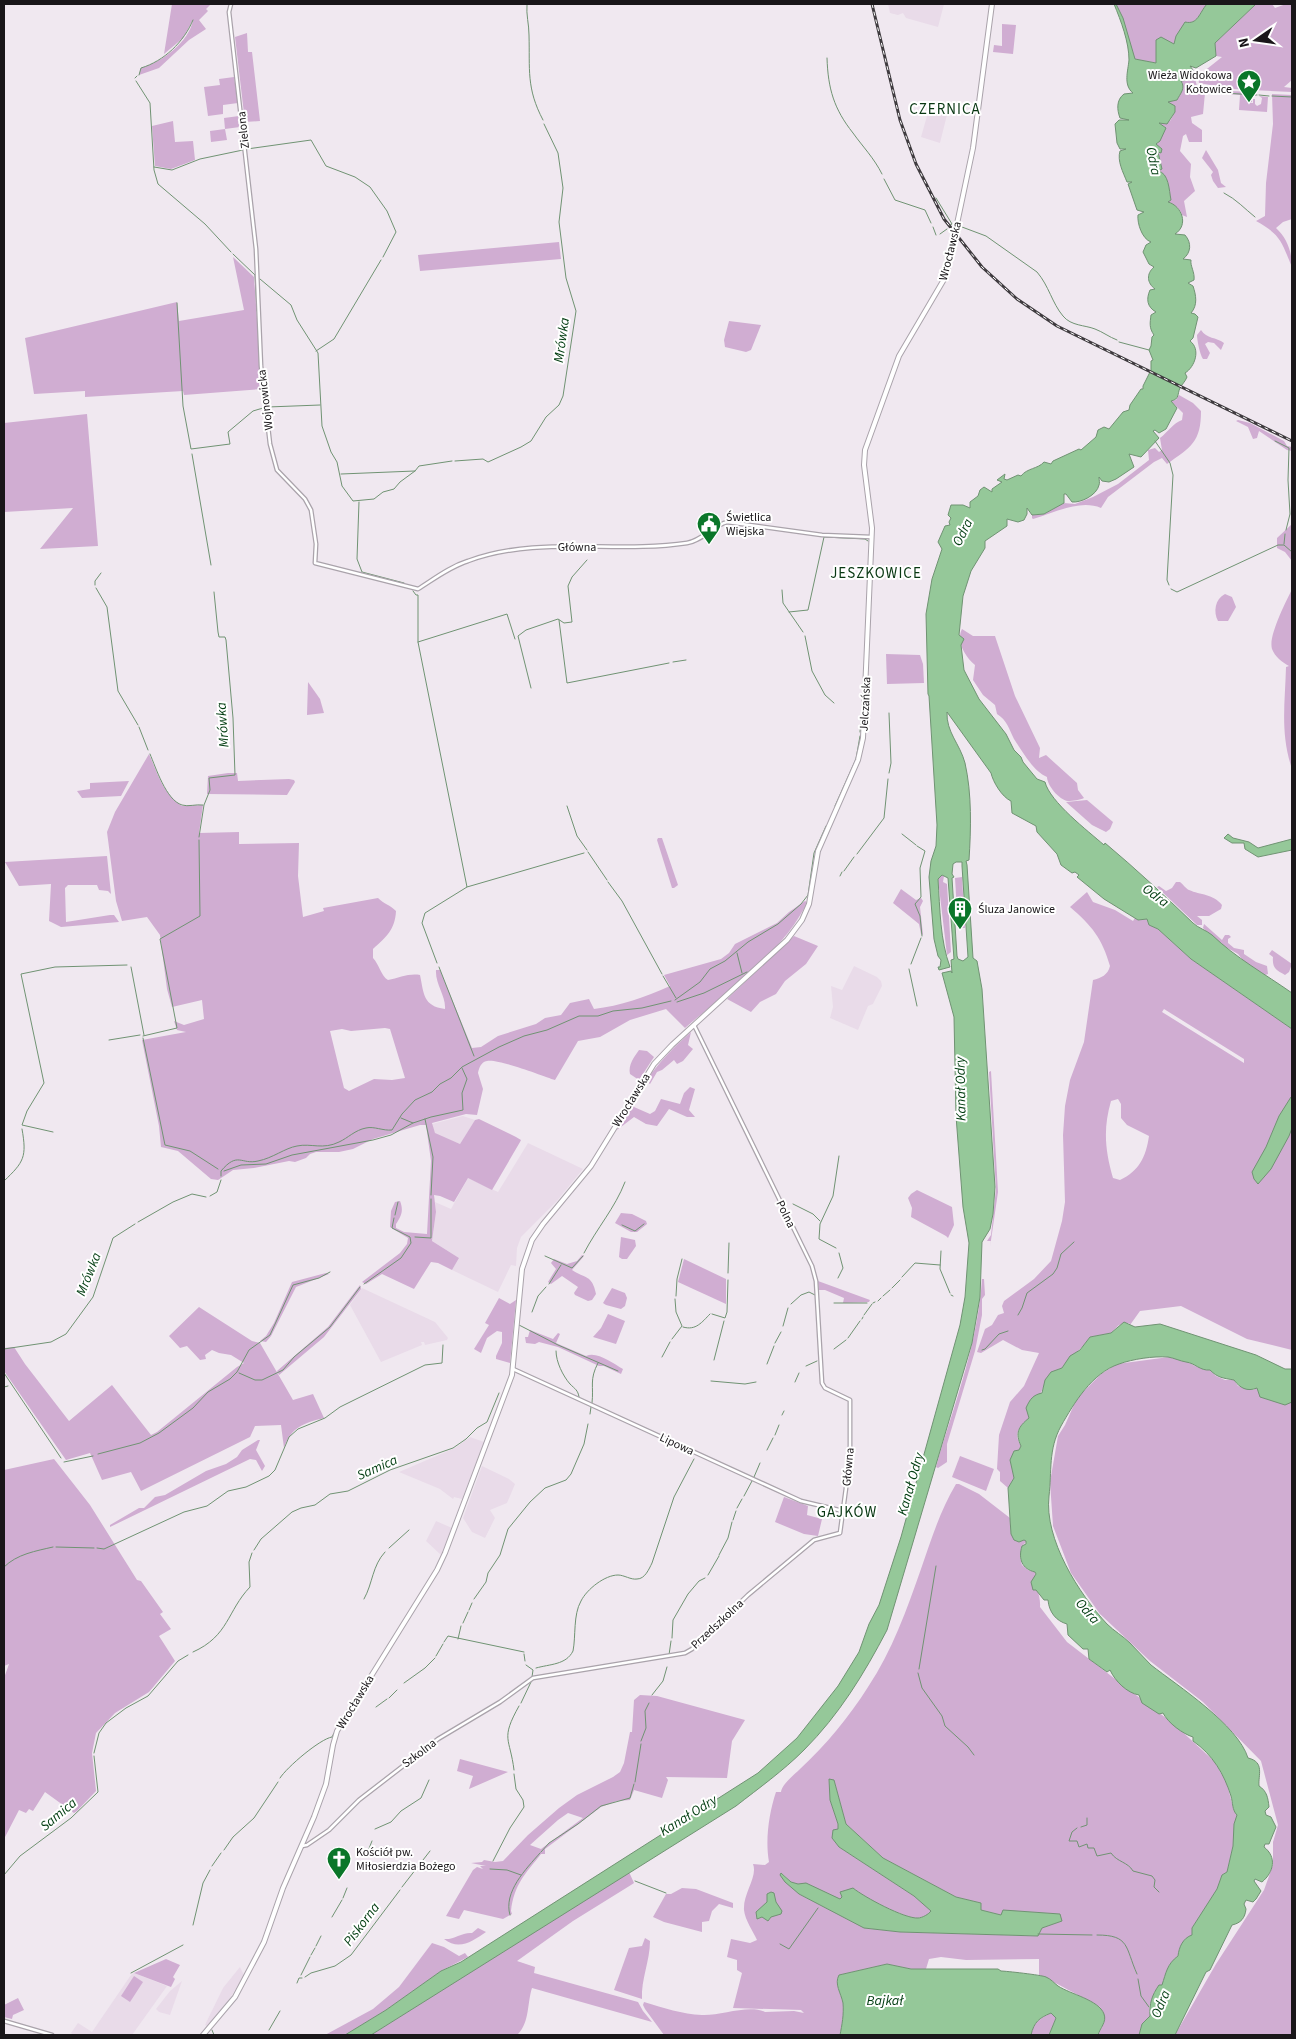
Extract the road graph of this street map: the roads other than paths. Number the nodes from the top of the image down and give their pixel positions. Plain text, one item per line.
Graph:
1 (231, 4) edge
2 (992, 4) edge
3 (256, 249) joint
4 (866, 483) joint
5 (315, 536) joint
6 (872, 537) junction
7 (805, 914) joint
8 (694, 1025) junction
9 (513, 1369) junction
10 (850, 1400) joint
11 (843, 1511) junction
12 (840, 1533) joint
13 (545, 1676) joint
14 (307, 1836) junction
15 (312, 1842) junction
16 (302, 1846) junction
17 (4, 2021) edge
18 (52, 2035) edge
19 (203, 2035) edge

1 - 3 street, Zielona
2 - 4 main road, Wrocławska
3 - 5 street, Wojnowicka
4 - 6 main road, Jelczańska
5 - 6 street, Główna
6 - 7 main road, Jelczańska
7 - 8 main road, Wrocławska
8 - 9 main road, Wrocławska
8 - 10 street, Polna
9 - 11 street, Lipowa
9 - 14 main road, Wrocławska
10 - 11 street, Główna
11 - 12 street, Główna
12 - 13 street, Przedszkolna
13 - 15 street, Szkolna
14 - 15 street
14 - 16 main road, Wrocławska
15 - 16 street, Szkolna
16 - 19 main road, Wrocławska
17 - 18 street

